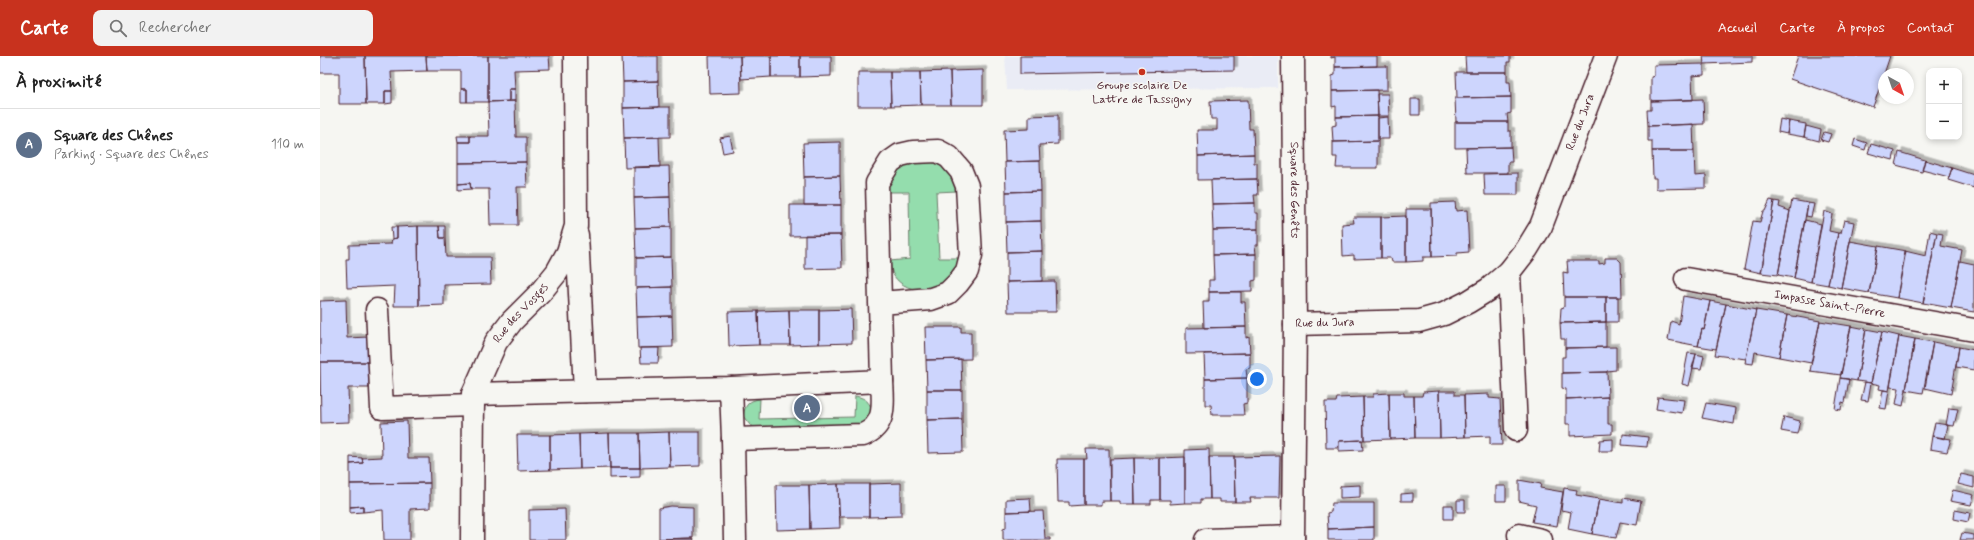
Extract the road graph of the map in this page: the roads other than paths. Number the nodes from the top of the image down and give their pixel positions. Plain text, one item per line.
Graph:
1 (575, 56) edge
2 (1293, 56) edge
3 (1606, 56) edge
4 (576, 226) junction
5 (1509, 272) junction
6 (1686, 279) dead end
7 (880, 303) junction
8 (377, 310) dead end
9 (1295, 324) junction
10 (1974, 330) edge
11 (882, 380) junction
12 (731, 388) junction
13 (585, 391) junction
14 (473, 400) junction
15 (1516, 430) dead end
16 (733, 439) junction
17 (1519, 536) dead end
18 (1293, 539) edge
19 (472, 540) edge
20 (735, 540) edge
21 (1206, 540) edge
22 (1541, 540) edge

1 - 4 street, Rue des Vosges
2 - 9 street, Square des Genêts
3 - 5 street, Rue du Jura
4 - 13 street, Rue des Vosges
4 - 14 street, Rue des Vosges
5 - 9 street, Rue du Jura
5 - 15 street
6 - 10 street, Impasse Saint-Pierre
7 - 7 street
7 - 11 street
8 - 14 street
9 - 18 street, Rue du Jura
11 - 12 street
11 - 16 street
12 - 13 street
12 - 16 street
13 - 14 street
14 - 19 street, Rue des Vosges
16 - 20 street
17 - 22 street
18 - 21 street

